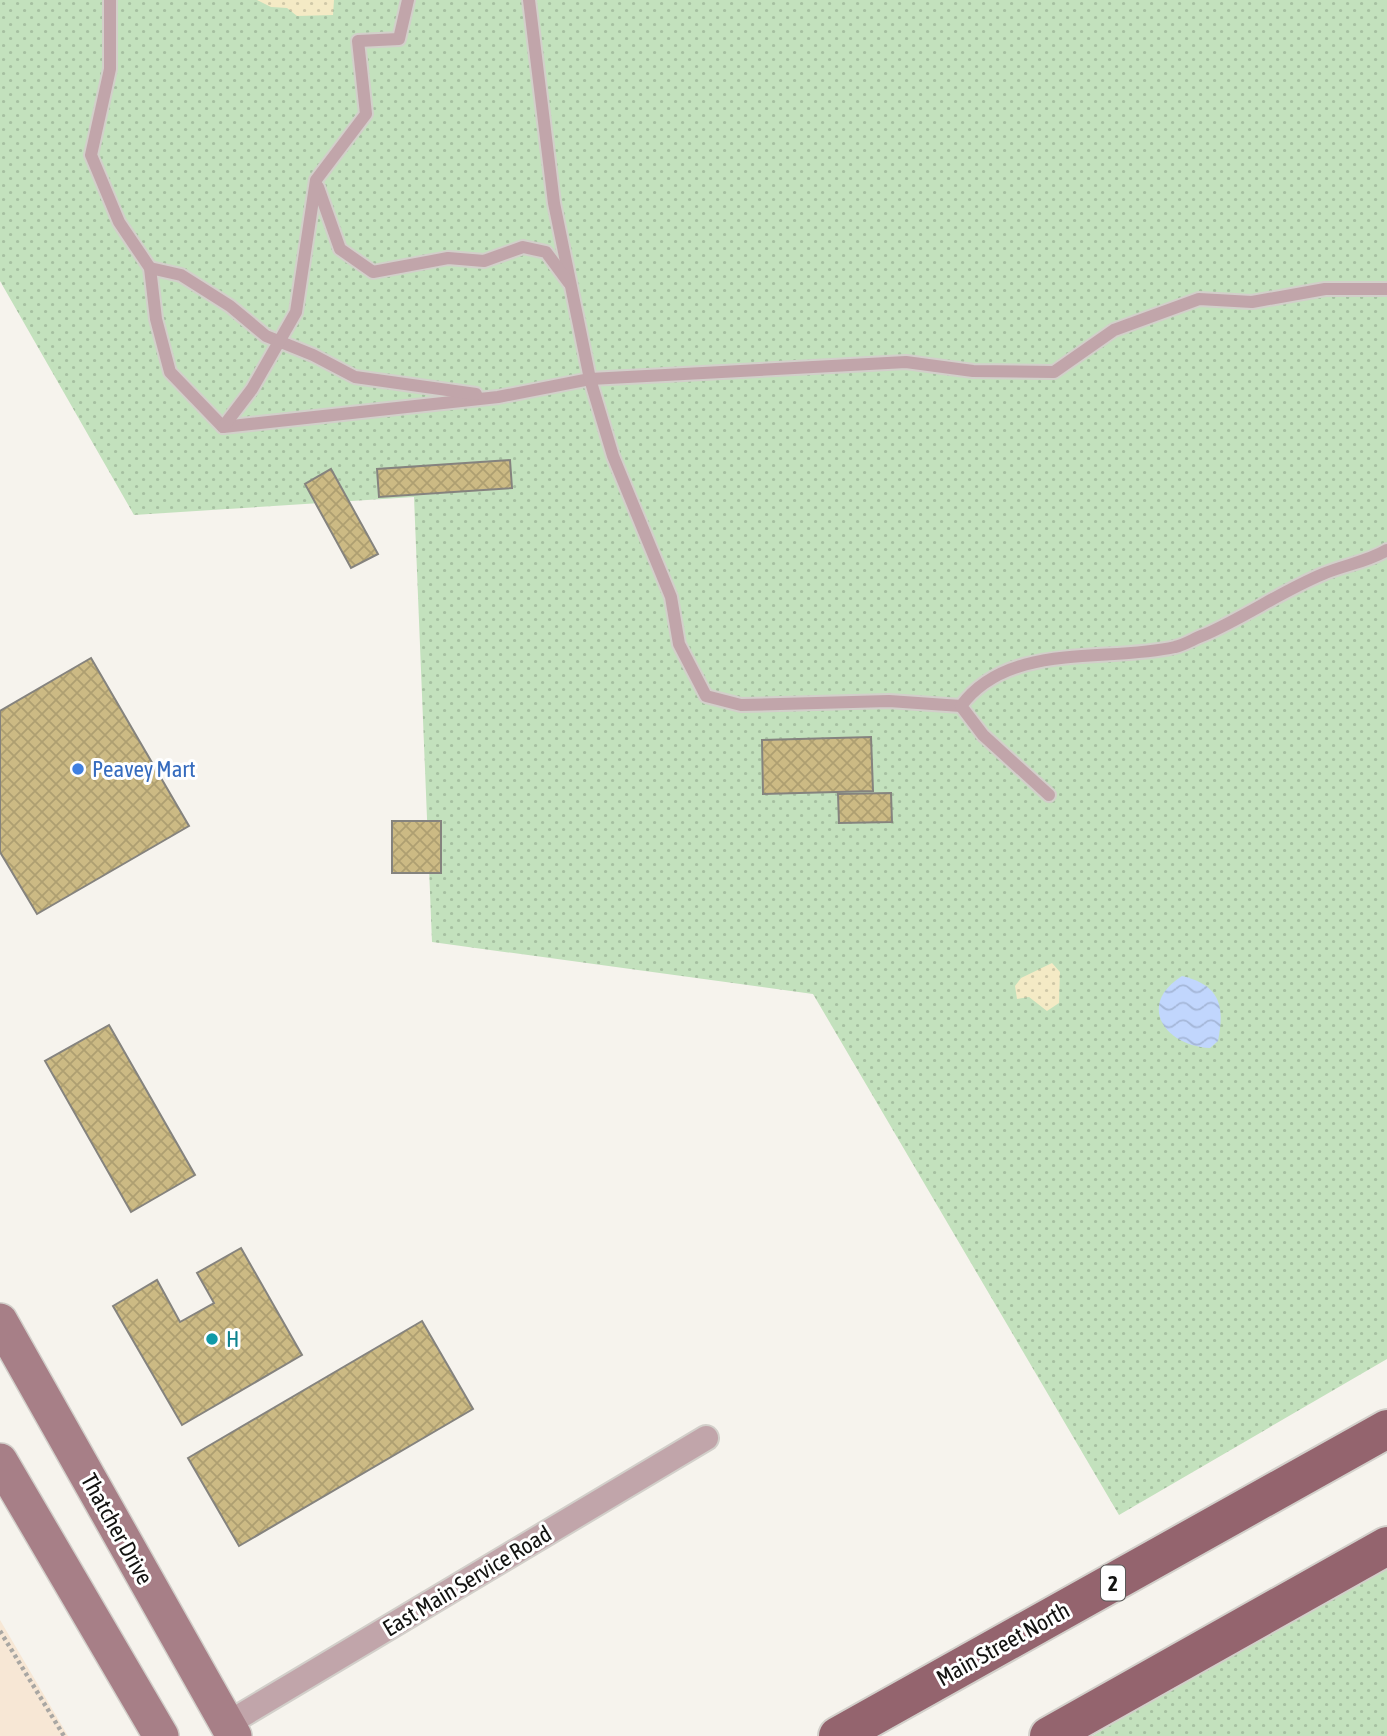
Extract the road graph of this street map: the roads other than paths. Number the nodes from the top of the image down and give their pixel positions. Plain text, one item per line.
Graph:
1 (110, 0) edge
2 (408, 0) edge
3 (528, 0) edge
4 (316, 180) junction
5 (150, 268) junction
6 (571, 286) junction
7 (1387, 289) edge
8 (279, 341) junction
9 (590, 379) junction
10 (498, 397) junction
11 (223, 427) junction
12 (1387, 550) edge
13 (961, 706) junction
14 (1049, 795) dead end
15 (0, 1321) edge
16 (1387, 1429) edge
17 (706, 1438) dead end
18 (0, 1461) edge
19 (1387, 1546) edge
20 (231, 1730) edge
21 (161, 1736) edge
22 (838, 1736) edge
23 (1049, 1736) edge

1 - 5 lane
2 - 4 lane
3 - 6 lane
4 - 6 lane
4 - 8 lane
5 - 8 lane
5 - 11 lane
6 - 9 lane
7 - 9 lane
8 - 10 lane
8 - 11 lane
9 - 10 lane
9 - 13 lane
10 - 11 lane
12 - 13 lane
13 - 14 lane
15 - 20 main road, Thatcher Drive
16 - 22 main road, Main Street North / 2
17 - 20 street, East Main Service Road
18 - 21 main road
19 - 23 main road

